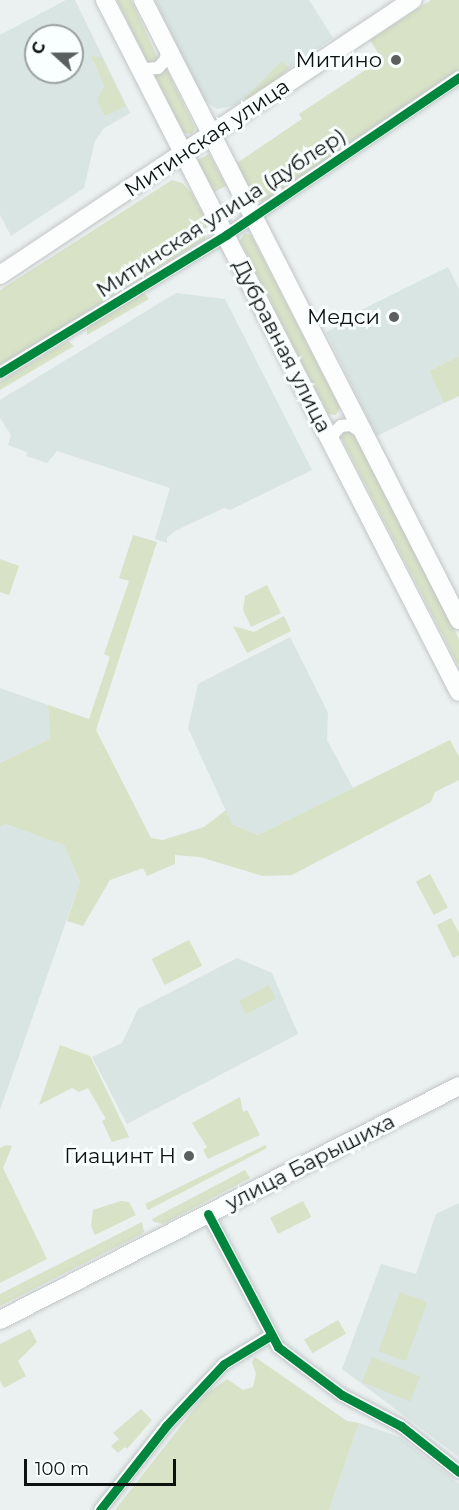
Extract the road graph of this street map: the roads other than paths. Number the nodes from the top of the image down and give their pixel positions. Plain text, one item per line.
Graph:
1 (105, 0) edge
2 (143, 0) edge
3 (413, 0) edge
4 (167, 47) junction
5 (136, 62) junction
6 (459, 77) edge
7 (211, 135) junction
8 (183, 155) junction
9 (253, 216) junction
10 (226, 235) junction
11 (0, 275) edge
12 (0, 373) edge
13 (345, 401) junction
14 (318, 416) junction
15 (362, 433) junction
16 (335, 449) junction
17 (459, 620) edge
18 (459, 692) edge
19 (459, 1086) edge
20 (208, 1214) junction
21 (0, 1320) edge
22 (270, 1336) junction
23 (459, 1472) edge
24 (100, 1510) edge

1 - 5 main road, Дубравная улица
2 - 4 main road, Дубравная улица
3 - 7 main road, Митинская улица
4 - 5 street
4 - 7 main road, Дубравная улица
5 - 8 main road, Дубравная улица
6 - 9 street, Митинская улица (дублер)
7 - 8 main road, Митинская улица
7 - 9 main road, Дубравная улица
8 - 10 main road, Дубравная улица
8 - 11 main road, Митинская улица
9 - 10 street, Митинская улица (дублер)
9 - 13 main road, Дубравная улица
10 - 12 street, Митинская улица (дублер)
10 - 14 main road, Дубравная улица
13 - 14 street
13 - 15 main road, Дубравная улица
14 - 16 main road, Дубравная улица
15 - 16 street
15 - 17 main road, Дубравная улица
16 - 18 main road, Дубравная улица
19 - 20 main road, улица Барышиха
20 - 21 main road, улица Барышиха
20 - 22 street
22 - 23 street
22 - 24 street

